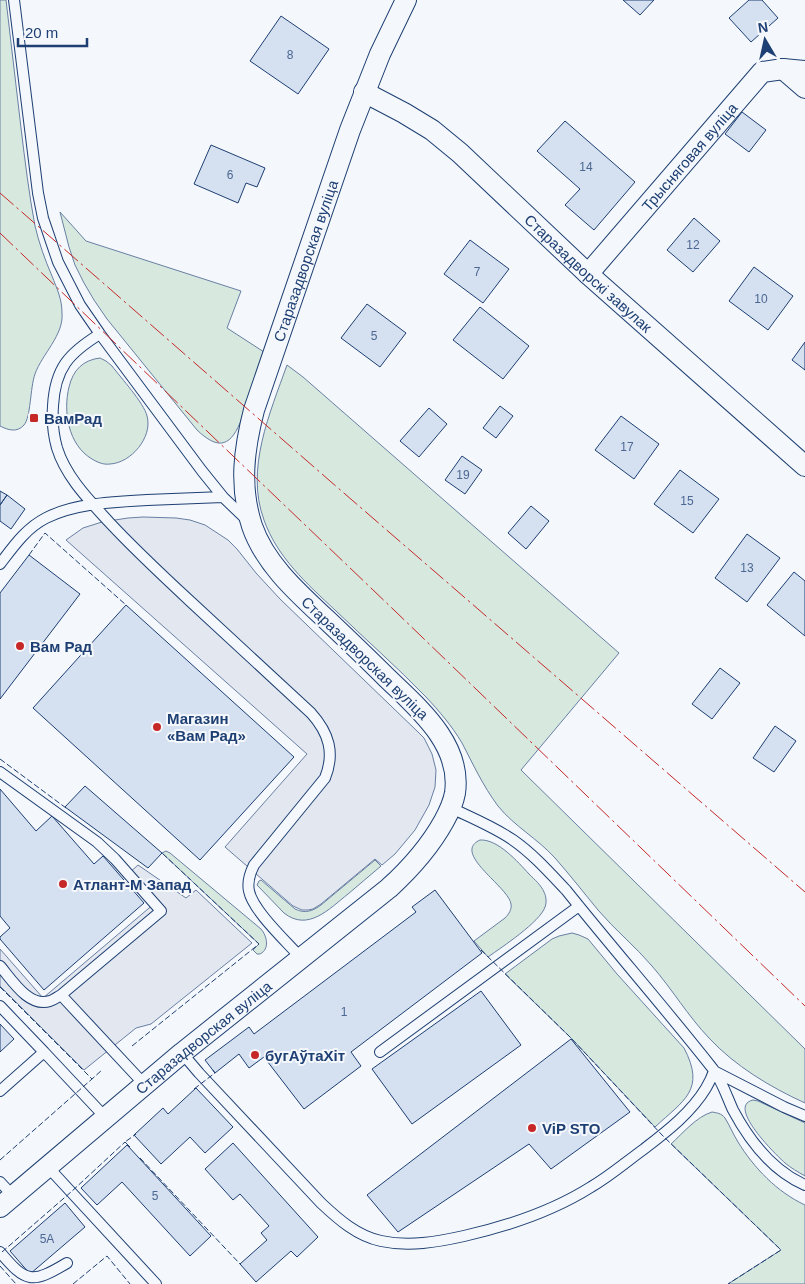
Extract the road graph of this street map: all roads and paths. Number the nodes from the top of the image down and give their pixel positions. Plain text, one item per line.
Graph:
1 (14, 0) edge
2 (406, 0) edge
3 (783, 69) junction
4 (805, 71) edge
5 (805, 88) edge
6 (364, 92) junction
7 (588, 274) junction
8 (100, 334) junction
9 (805, 466) edge
10 (223, 497) junction
11 (93, 505) junction
12 (252, 526) junction
13 (0, 564) edge
14 (0, 772) edge
15 (451, 808) junction
16 (579, 906) junction
17 (301, 958) junction
18 (0, 966) edge
19 (61, 995) junction
20 (0, 1006) edge
21 (44, 1052) junction
22 (380, 1052) dead end
23 (182, 1053) junction
24 (714, 1071) junction
25 (144, 1084) junction
26 (0, 1091) edge
27 (805, 1116) edge
28 (105, 1117) junction
29 (48, 1167) junction
30 (805, 1186) edge
31 (4, 1195) edge
32 (0, 1252) edge
33 (67, 1263) dead end
34 (156, 1284) edge

1 - 8 lane
2 - 6 street, Старазадворская вуліца
3 - 4 street, Трысняговая вуліца
3 - 5 street
3 - 7 street, Трысняговая вуліца
6 - 7 street, Старазадворскі завулак
6 - 12 street, Старазадворская вуліца
7 - 9 street, Старазадворскі завулак
8 - 10 lane
8 - 11 lane
10 - 11 lane
10 - 12 lane
11 - 13 lane
11 - 17 lane
12 - 15 street, Старазадворская вуліца
14 - 19 lane
15 - 16 lane
15 - 17 street, Старазадворская вуліца
16 - 22 lane
16 - 24 lane
17 - 23 street, Старазадворская вуліца
18 - 19 lane
19 - 25 lane
20 - 21 lane
21 - 26 lane
21 - 28 lane
23 - 24 lane
23 - 25 street, Старазадворская вуліца
24 - 27 lane
24 - 30 lane
25 - 28 street, Старазадворская вуліца
28 - 29 street, Старазадворская вуліца
29 - 31 street, Старазадворская вуліца
29 - 34 lane
32 - 33 lane

